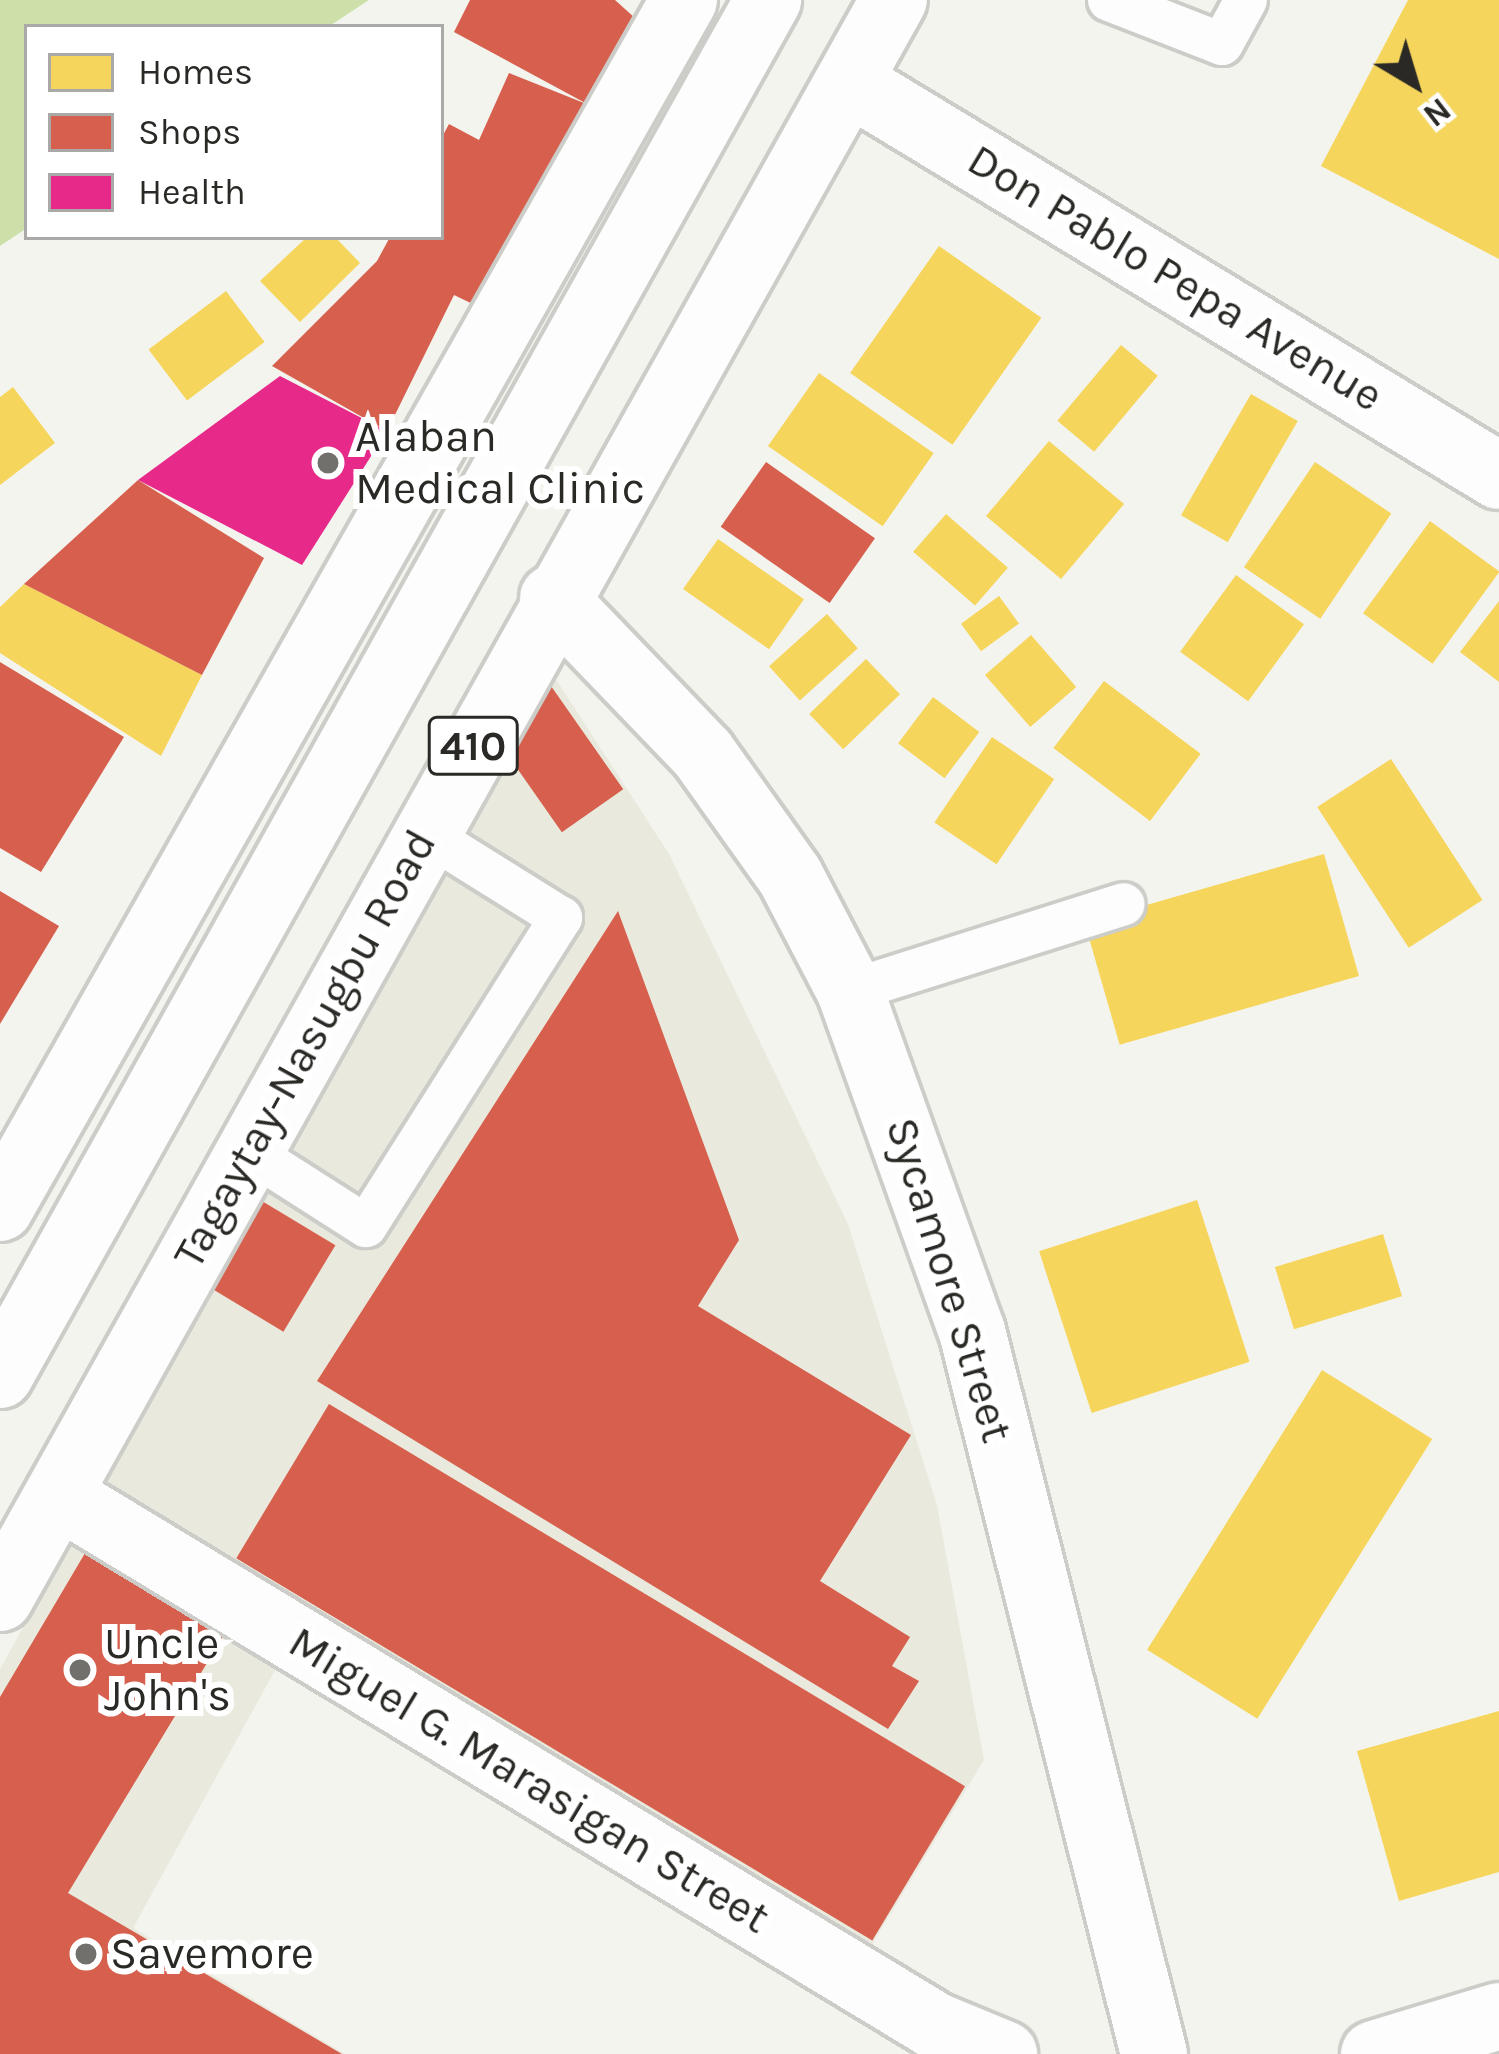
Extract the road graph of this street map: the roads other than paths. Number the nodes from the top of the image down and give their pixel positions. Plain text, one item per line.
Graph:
1 (684, 0) edge
2 (768, 0) edge
3 (894, 0) edge
4 (1109, 0) edge
5 (1246, 0) edge
6 (849, 82) junction
7 (1499, 476) edge
8 (553, 598) junction
9 (425, 833) junction
10 (1124, 904) dead end
11 (850, 991) junction
12 (247, 1150) junction
13 (0, 1208) edge
14 (0, 1375) edge
15 (58, 1495) junction
16 (0, 1598) edge
17 (1499, 2016) edge
18 (1004, 2054) edge
19 (1154, 2054) edge
20 (1374, 2054) edge

1 - 13 main road
2 - 14 main road
3 - 6 main road, Tagaytay-Nasugbu Road / 410
4 - 5 lane
6 - 7 main road, Don Pablo Pepa Avenue
6 - 8 main road, Tagaytay-Nasugbu Road / 410
8 - 9 main road, Tagaytay-Nasugbu Road / 410
8 - 11 main road, Sycamore Street
9 - 12 main road, Tagaytay-Nasugbu Road / 410
9 - 12 lane
10 - 11 lane
11 - 19 main road, Sycamore Street
12 - 15 main road, Tagaytay-Nasugbu Road / 410
15 - 16 main road, Tagaytay-Nasugbu Road / 410
15 - 18 main road, Miguel G. Marasigan Street
17 - 20 main road

